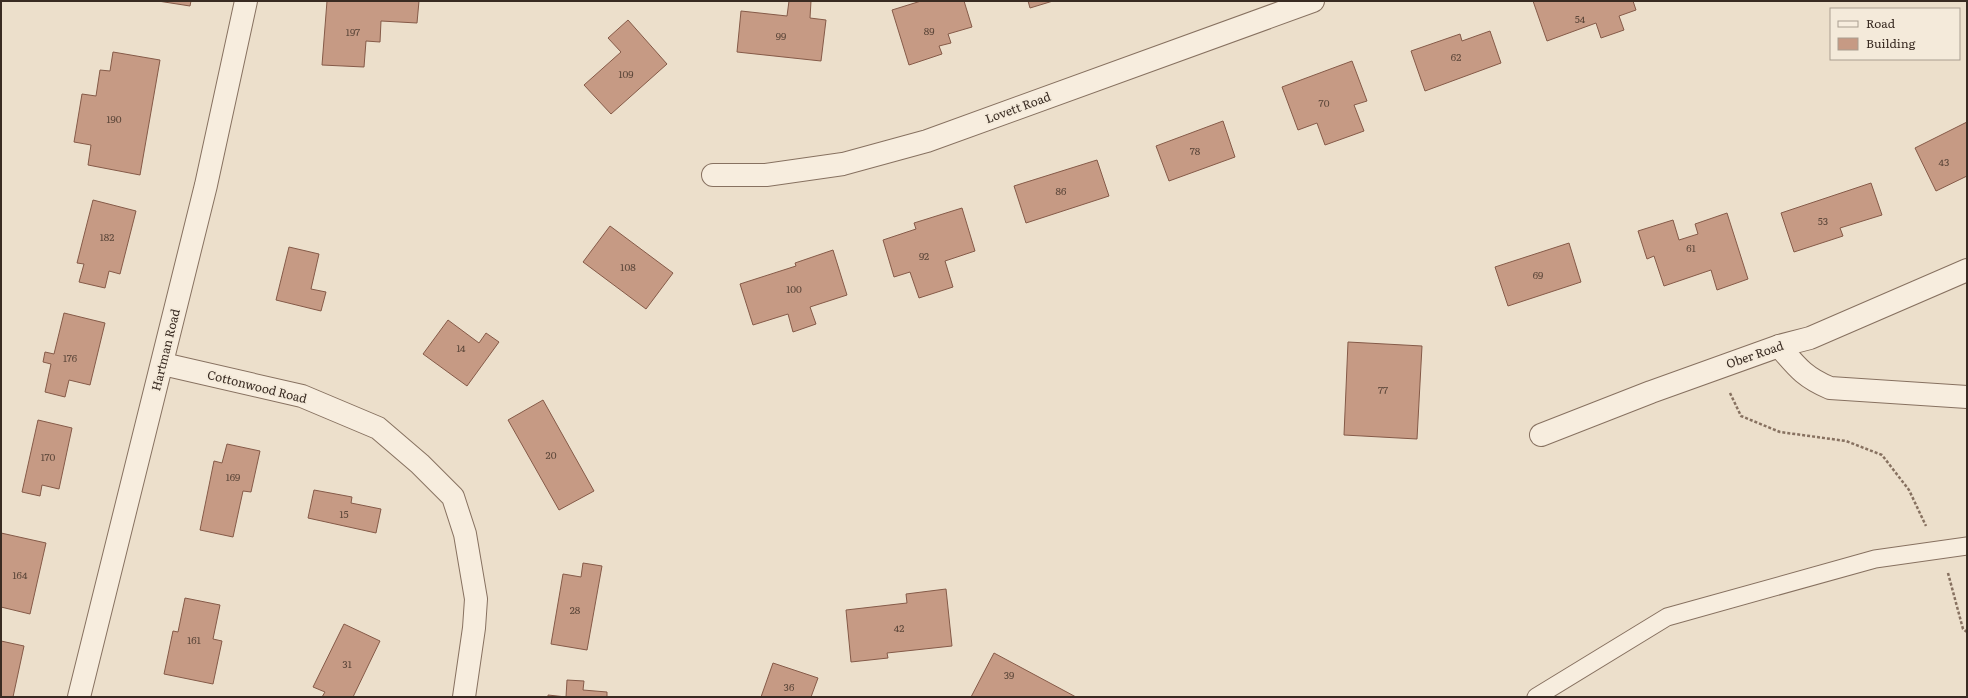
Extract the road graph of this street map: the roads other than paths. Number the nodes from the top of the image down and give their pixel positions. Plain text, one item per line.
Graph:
1 (246, 1) edge
2 (1313, 1) edge
3 (713, 175) dead end
4 (1967, 270) edge
5 (1779, 346) junction
6 (163, 364) junction
7 (1967, 397) edge
8 (1541, 435) dead end
9 (1967, 546) edge
10 (79, 697) edge
11 (464, 697) edge
12 (1536, 697) edge

1 - 6 street, Hartman Road
2 - 3 street, Lovett Road
4 - 5 street, Ober Road
5 - 7 street
5 - 8 street, Ober Road
6 - 10 street, Hartman Road
6 - 11 street, Cottonwood Road
9 - 12 lane

